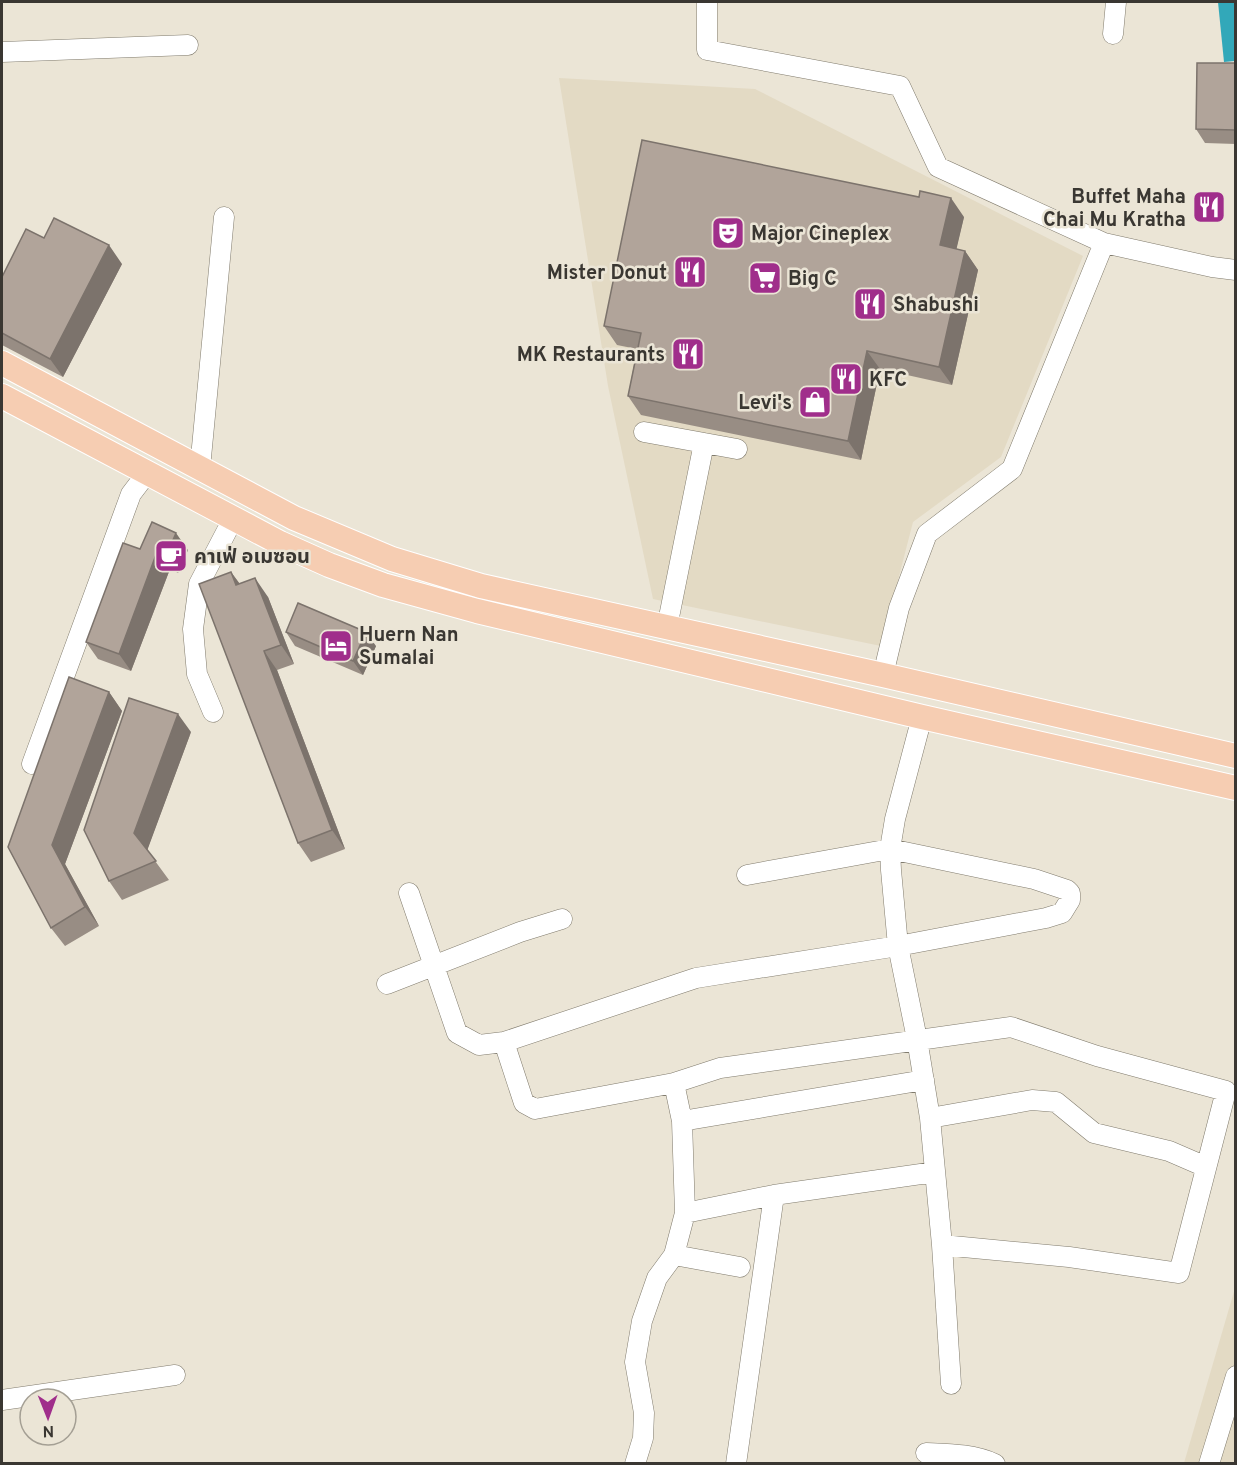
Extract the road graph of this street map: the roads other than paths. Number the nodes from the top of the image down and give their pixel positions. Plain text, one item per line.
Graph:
1 (707, 2) edge
2 (1116, 2) edge
3 (1113, 34) dead end
4 (188, 45) dead end
5 (2, 52) edge
6 (224, 217) dead end
7 (1104, 243) junction
8 (1236, 270) edge
9 (2, 363) edge
10 (2, 396) edge
11 (644, 432) dead end
12 (704, 443) junction
13 (737, 449) dead end
14 (200, 468) junction
15 (147, 473) junction
16 (233, 519) junction
17 (667, 627) junction
18 (884, 675) junction
19 (213, 712) dead end
20 (922, 717) junction
21 (1236, 756) edge
22 (32, 764) dead end
23 (1236, 788) edge
24 (890, 849) junction
25 (747, 875) dead end
26 (409, 893) dead end
27 (562, 919) dead end
28 (898, 946) junction
29 (434, 965) junction
30 (387, 984) dead end
31 (917, 1039) junction
32 (504, 1042) junction
33 (924, 1080) junction
34 (674, 1083) junction
35 (930, 1118) junction
36 (682, 1121) junction
37 (1206, 1167) junction
38 (935, 1172) junction
39 (774, 1195) junction
40 (685, 1213) junction
41 (942, 1245) junction
42 (674, 1255) junction
43 (740, 1267) dead end
44 (175, 1375) dead end
45 (1236, 1376) edge
46 (951, 1384) dead end
47 (2, 1400) edge
48 (926, 1453) dead end
49 (635, 1464) edge
50 (736, 1464) edge
51 (995, 1464) edge
52 (1209, 1464) edge

1 - 7 street
2 - 3 street
4 - 5 street
6 - 14 street
7 - 8 street
7 - 18 street
9 - 14 main road
10 - 15 main road
11 - 12 street
12 - 13 street
12 - 17 street
14 - 17 main road
15 - 16 main road
15 - 22 street
16 - 19 street
16 - 20 main road
17 - 18 main road
18 - 21 main road
20 - 23 main road
20 - 24 street
24 - 25 street
24 - 28 street
24 - 28 street
26 - 29 street
27 - 29 street
28 - 31 street
28 - 32 street
29 - 30 street
29 - 32 street
31 - 33 street
31 - 34 street
31 - 37 street
32 - 34 street
33 - 35 street
33 - 36 street
34 - 36 street
35 - 37 street
35 - 38 street
36 - 40 street
37 - 41 street
38 - 39 street
38 - 41 street
39 - 40 street
39 - 50 street
40 - 42 street
41 - 46 street
42 - 43 street
42 - 49 street
44 - 47 street
45 - 52 street
48 - 51 street

